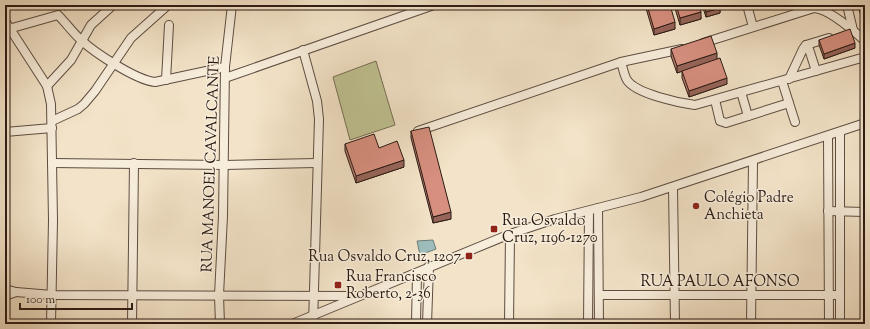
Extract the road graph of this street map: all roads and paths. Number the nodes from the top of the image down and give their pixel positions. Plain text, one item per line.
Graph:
1 (113, 5) edge
2 (168, 5) edge
3 (232, 5) edge
4 (434, 5) edge
5 (747, 5) edge
6 (847, 5) edge
7 (424, 7) edge
8 (805, 7) edge
9 (5, 21) edge
10 (169, 25) dead end
11 (753, 27) junction
12 (7, 30) edge
13 (853, 30) junction
14 (82, 41) junction
15 (865, 41) edge
16 (806, 45) junction
17 (304, 50) junction
18 (865, 57) edge
19 (113, 62) junction
20 (621, 62) junction
21 (225, 67) junction
22 (816, 71) junction
23 (226, 78) junction
24 (166, 80) junction
25 (786, 80) junction
26 (46, 86) junction
27 (742, 92) junction
28 (715, 100) junction
29 (790, 104) junction
30 (748, 116) junction
31 (796, 122) dead end
32 (865, 123) edge
33 (52, 125) junction
34 (5, 132) edge
35 (416, 132) edge
36 (840, 132) junction
37 (828, 136) junction
38 (753, 161) junction
39 (52, 163) junction
40 (134, 163) junction
41 (317, 164) junction
42 (225, 165) junction
43 (673, 187) junction
44 (598, 208) junction
45 (828, 211) junction
46 (589, 212) junction
47 (840, 212) junction
48 (865, 212) edge
49 (510, 234) junction
50 (428, 266) junction
51 (416, 273) junction
52 (5, 289) edge
53 (16, 292) junction
54 (132, 294) junction
55 (52, 295) junction
56 (220, 295) junction
57 (599, 295) junction
58 (675, 295) junction
59 (752, 295) junction
60 (828, 295) junction
61 (840, 295) junction
62 (5, 296) edge
63 (360, 296) junction
64 (314, 297) junction
65 (313, 314) junction
66 (51, 324) edge
67 (132, 324) edge
68 (220, 324) edge
69 (292, 324) edge
70 (314, 324) edge
71 (416, 324) edge
72 (427, 324) edge
73 (508, 324) edge
74 (588, 324) edge
75 (599, 324) edge
76 (675, 324) edge
77 (751, 324) edge
78 (829, 324) edge
79 (840, 324) edge

1 - 14 street
2 - 19 street
3 - 21 street, RUA MANOEL CAVALCANTE
4 - 7 street
5 - 11 street
6 - 13 street
7 - 17 street
8 - 11 street
8 - 13 street
9 - 12 street
10 - 24 street
11 - 20 street
12 - 14 street
12 - 26 street
13 - 15 street
13 - 16 street
14 - 19 street
14 - 26 street
16 - 22 street
16 - 25 street
17 - 23 street
17 - 41 street
18 - 22 street
19 - 24 street
19 - 33 street
20 - 28 street
20 - 35 street
21 - 23 street, RUA MANOEL CAVALCANTE
21 - 24 street
22 - 25 street
23 - 42 street, RUA MANOEL CAVALCANTE
25 - 27 street
25 - 29 street
26 - 33 street
27 - 28 street
27 - 30 street
28 - 30 street
29 - 30 street
29 - 31 street
32 - 36 street
33 - 34 street
33 - 39 street
36 - 37 street
36 - 47 street
37 - 38 street
37 - 45 street
38 - 43 street
38 - 59 street
39 - 40 street
39 - 55 street
40 - 42 street
40 - 54 street
41 - 42 street
41 - 64 street
42 - 56 street, RUA MANOEL CAVALCANTE
43 - 44 street
43 - 58 street
44 - 46 street
44 - 57 street
45 - 47 street
45 - 60 street
46 - 49 street
46 - 74 street
47 - 48 street
47 - 61 street
49 - 50 street
49 - 73 street
50 - 51 street
50 - 72 street
51 - 63 street
51 - 71 street
52 - 53 street
53 - 55 street
53 - 62 street
54 - 55 street
54 - 56 street
54 - 67 street
55 - 66 street
56 - 64 street
56 - 68 street, RUA MANOEL CAVALCANTE
57 - 58 street, RUA PAULO AFONSO
57 - 75 street
58 - 59 street, RUA PAULO AFONSO
58 - 76 street
59 - 60 street, RUA PAULO AFONSO
59 - 77 street
60 - 61 street, RUA PAULO AFONSO
60 - 78 street
61 - 79 street
63 - 64 street
63 - 65 street
64 - 65 street
65 - 69 street
65 - 70 street

